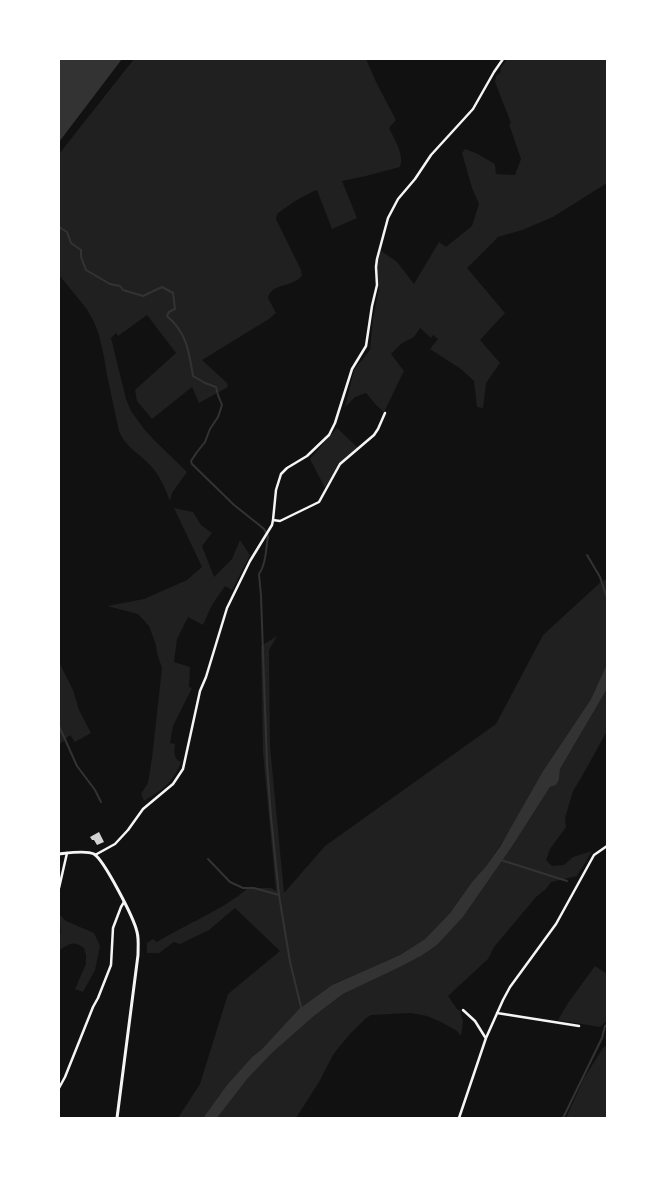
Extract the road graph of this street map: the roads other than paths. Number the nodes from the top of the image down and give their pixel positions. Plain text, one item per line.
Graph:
1 (503, 59) edge
2 (386, 413) dead end
3 (273, 520) junction
4 (607, 846) edge
5 (59, 854) edge
6 (67, 854) junction
7 (95, 855) junction
8 (59, 888) edge
9 (124, 902) junction
10 (463, 1010) dead end
11 (496, 1013) junction
12 (579, 1026) dead end
13 (486, 1038) junction
14 (59, 1088) edge
15 (117, 1118) edge
16 (459, 1118) edge

1 - 3 street
2 - 3 street
3 - 7 street
4 - 11 street
5 - 6 street
6 - 7 street
6 - 8 street
7 - 9 street
9 - 14 street
9 - 15 street
10 - 13 street
11 - 12 street
11 - 13 street
13 - 16 street

